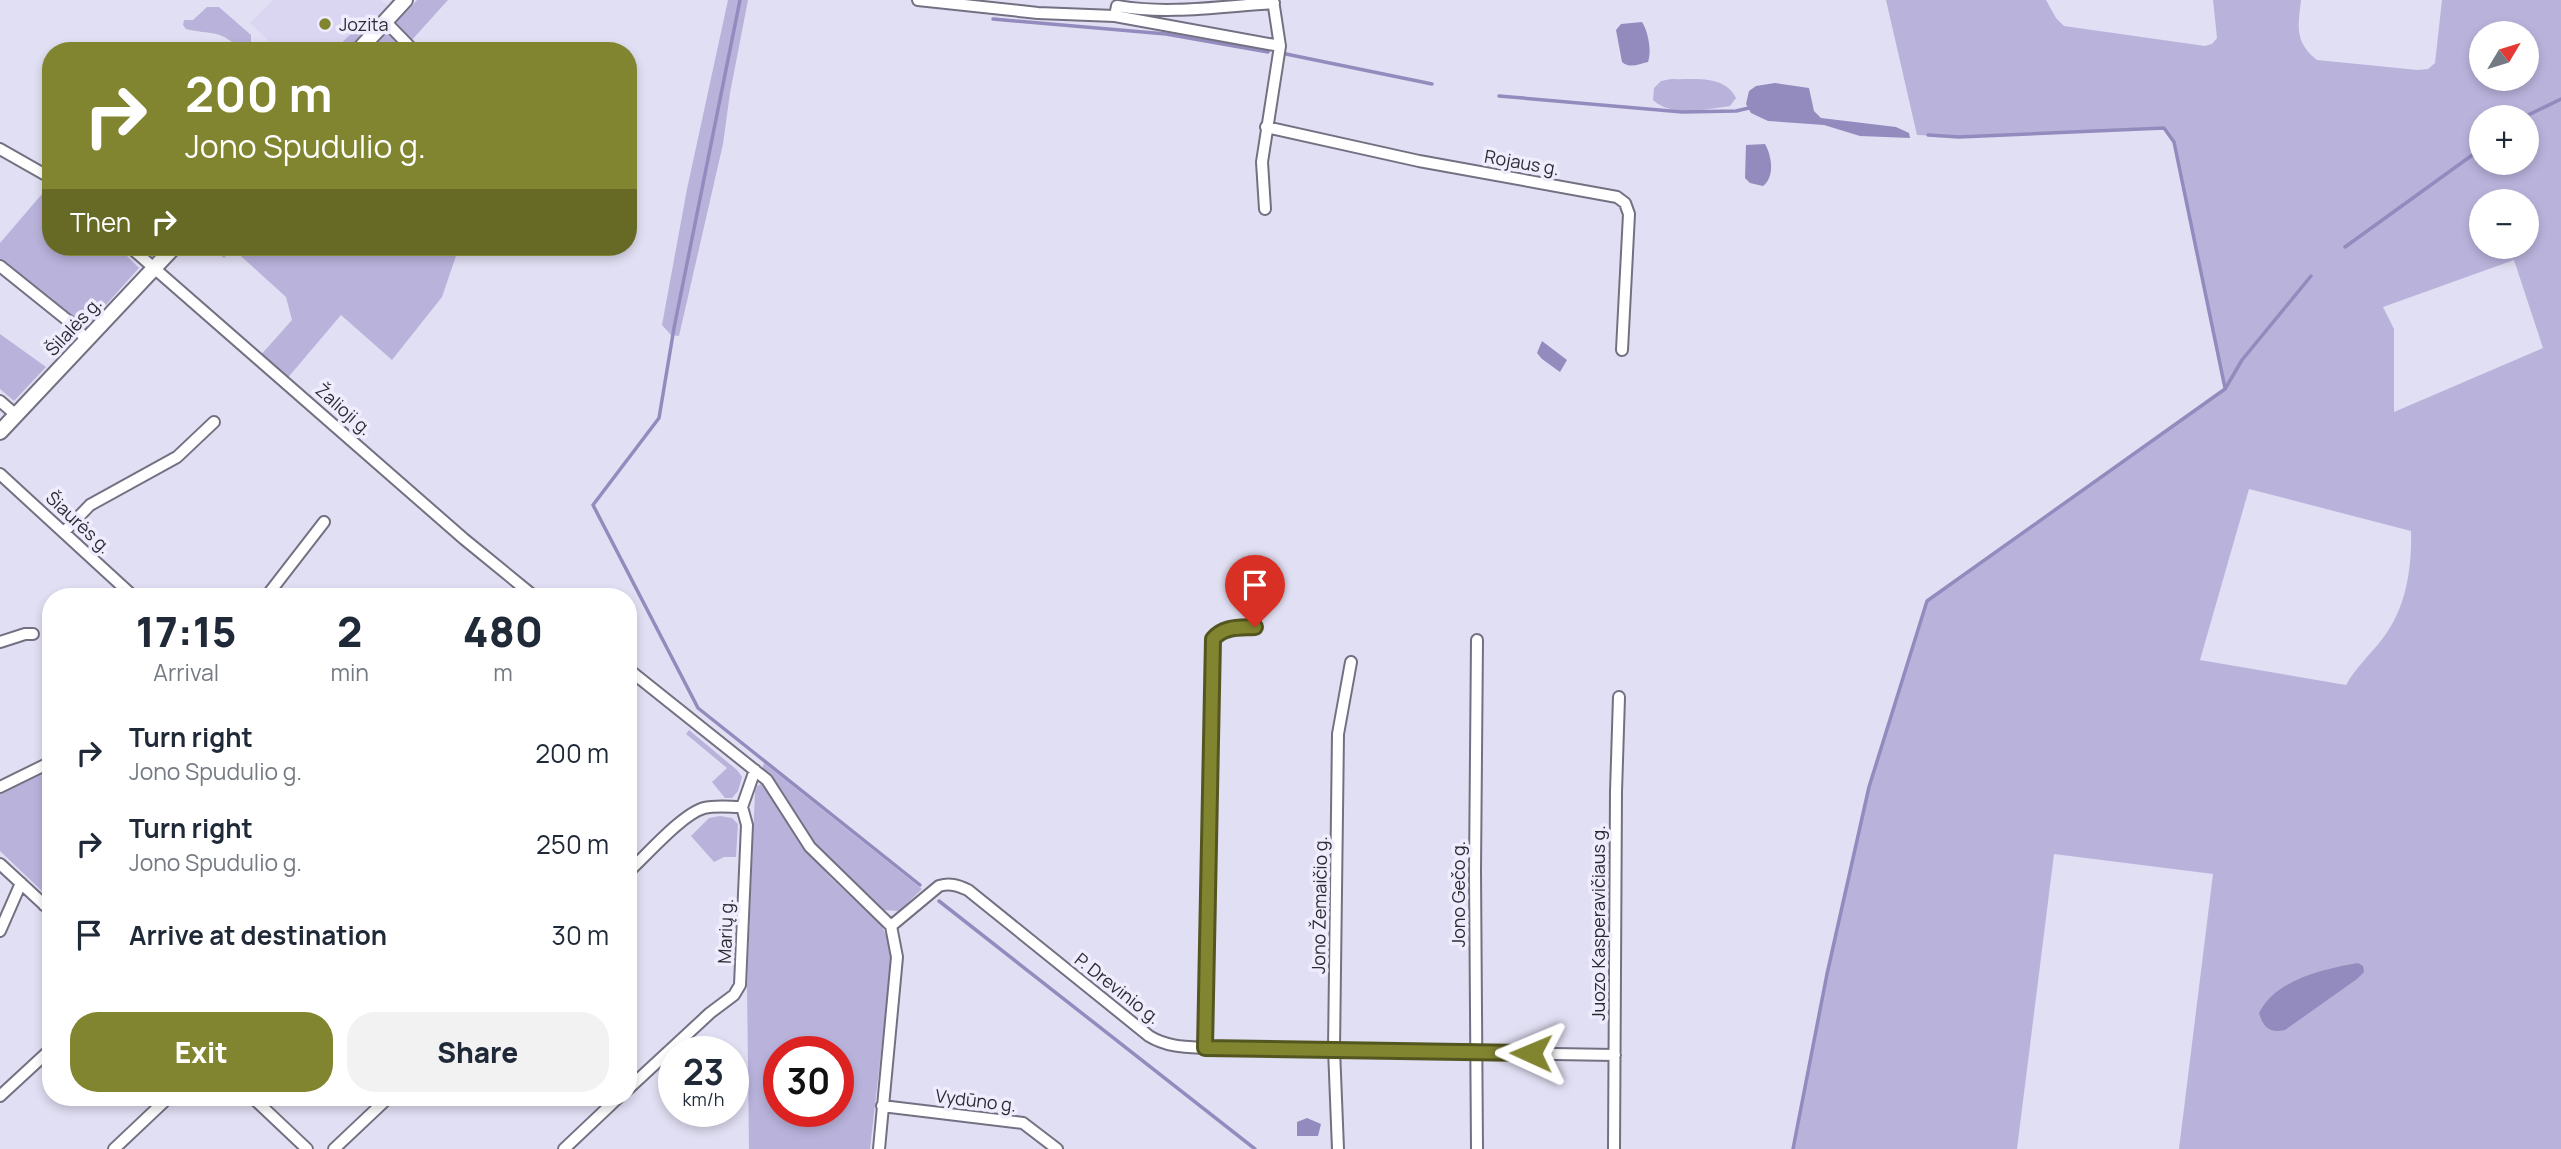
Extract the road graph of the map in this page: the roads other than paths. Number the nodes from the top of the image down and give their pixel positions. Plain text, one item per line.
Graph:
1 (405, 0) edge
2 (918, 0) edge
3 (1274, 2) edge
4 (1115, 16) junction
5 (385, 22) junction
6 (366, 42) edge
7 (405, 42) edge
8 (1280, 46) junction
9 (1266, 127) junction
10 (0, 149) edge
11 (42, 173) edge
12 (1265, 209) dead end
13 (140, 256) edge
14 (166, 256) edge
15 (0, 267) edge
16 (154, 269) junction
17 (87, 340) junction
18 (1622, 349) dead end
19 (0, 401) edge
20 (16, 415) junction
21 (214, 422) dead end
22 (0, 432) edge
23 (0, 474) edge
24 (324, 522) dead end
25 (64, 532) junction
26 (124, 588) edge
27 (272, 588) edge
28 (524, 588) edge
29 (1255, 627) dead end
30 (33, 634) dead end
31 (1477, 640) dead end
32 (0, 642) edge
33 (1351, 662) dead end
34 (637, 676) edge
35 (1619, 697) dead end
36 (42, 766) edge
37 (755, 771) junction
38 (0, 787) edge
39 (742, 807) junction
40 (0, 864) edge
41 (637, 864) edge
42 (21, 883) junction
43 (42, 902) edge
44 (891, 926) junction
45 (0, 930) edge
46 (1205, 1048) junction
47 (1334, 1049) junction
48 (1475, 1052) junction
49 (1615, 1055) junction
50 (42, 1057) edge
51 (637, 1081) edge
52 (0, 1096) edge
53 (159, 1106) edge
54 (262, 1106) edge
55 (379, 1106) edge
56 (609, 1106) edge
57 (882, 1106) junction
58 (114, 1149) edge
59 (307, 1149) edge
60 (334, 1149) edge
61 (564, 1149) edge
62 (878, 1149) edge
63 (1057, 1149) edge
64 (1338, 1149) edge
65 (1477, 1149) edge
66 (1614, 1149) edge

1 - 5 main road
2 - 4 street
3 - 4 street
3 - 8 street
4 - 8 street
5 - 6 main road
5 - 7 street
8 - 9 street
9 - 12 street
9 - 18 street, Rojaus g.
10 - 11 street
13 - 16 street, Žalioji g.
14 - 16 main road, Šilalės g.
15 - 17 street
16 - 17 main road, Šilalės g.
16 - 28 street, Žalioji g.
17 - 20 main road, Šilalės g.
19 - 20 street
20 - 22 main road, Šilalės g.
21 - 25 street
23 - 25 street, Šiaurės g.
24 - 27 street
25 - 26 street, Šiaurės g.
29 - 46 street
30 - 32 street
31 - 48 street, Jono Gečo g.
33 - 47 street, Jono Žemaičio g.
34 - 37 street
35 - 49 street, Juozo Kasperavičiaus g.
36 - 38 street
37 - 39 street, Marių g.
37 - 44 street
39 - 41 street
39 - 51 street, Marių g.
40 - 42 street
42 - 43 street
42 - 45 street
44 - 46 street, P. Drevinio g.
44 - 57 street
46 - 47 street, P. Drevinio g.
47 - 48 street, P. Drevinio g.
47 - 64 street, Jono Žemaičio g.
48 - 49 street, P. Drevinio g.
48 - 65 street, Jono Gečo g.
49 - 66 street, Juozo Kasperavičiaus g.
50 - 52 street
53 - 58 street
54 - 59 street
55 - 60 street
56 - 61 street
57 - 62 street
57 - 63 street, Vydūno g.

